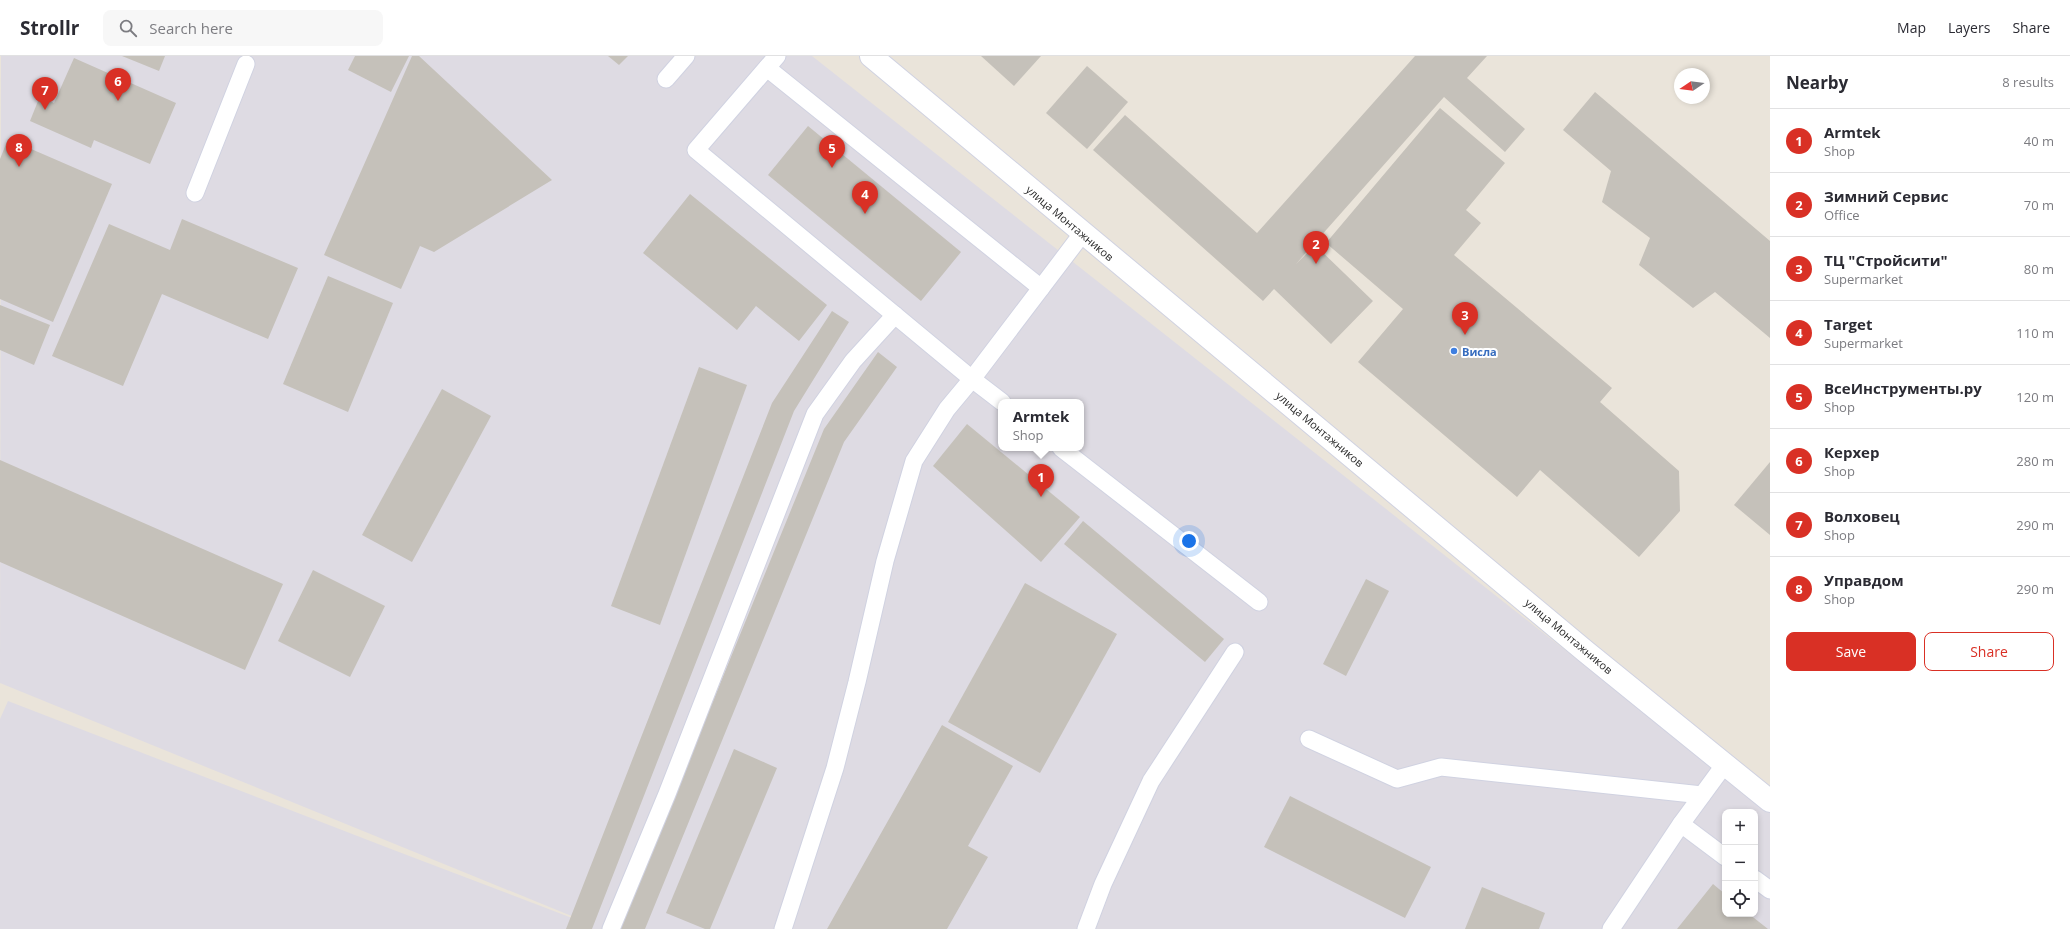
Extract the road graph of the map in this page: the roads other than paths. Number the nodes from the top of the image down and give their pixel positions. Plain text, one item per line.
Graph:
1 (686, 56) edge
2 (871, 56) edge
3 (772, 62) edge
4 (246, 64) dead end
5 (666, 79) dead end
6 (195, 193) dead end
7 (1082, 234) junction
8 (1041, 288) junction
9 (894, 315) junction
10 (972, 379) junction
11 (998, 399) edge
12 (1065, 451) edge
13 (1259, 602) dead end
14 (1235, 652) dead end
15 (1309, 739) dead end
16 (1726, 764) junction
17 (1702, 795) junction
18 (1770, 801) edge
19 (1681, 824) junction
20 (1722, 854) edge
21 (1758, 881) edge
22 (1770, 890) edge
23 (611, 929) edge
24 (783, 929) edge
25 (1086, 929) edge
26 (1612, 929) edge

1 - 5 lane
2 - 7 main road, улица Монтажников
3 - 8 lane
3 - 9 lane
4 - 6 lane
7 - 8 lane
7 - 16 main road, улица Монтажников
8 - 10 lane
9 - 10 lane
9 - 23 lane
10 - 11 lane
10 - 24 lane
12 - 13 lane
14 - 25 lane
15 - 17 lane
16 - 17 lane
16 - 18 main road, улица Монтажников
17 - 19 lane
19 - 20 lane
19 - 26 lane
21 - 22 lane

